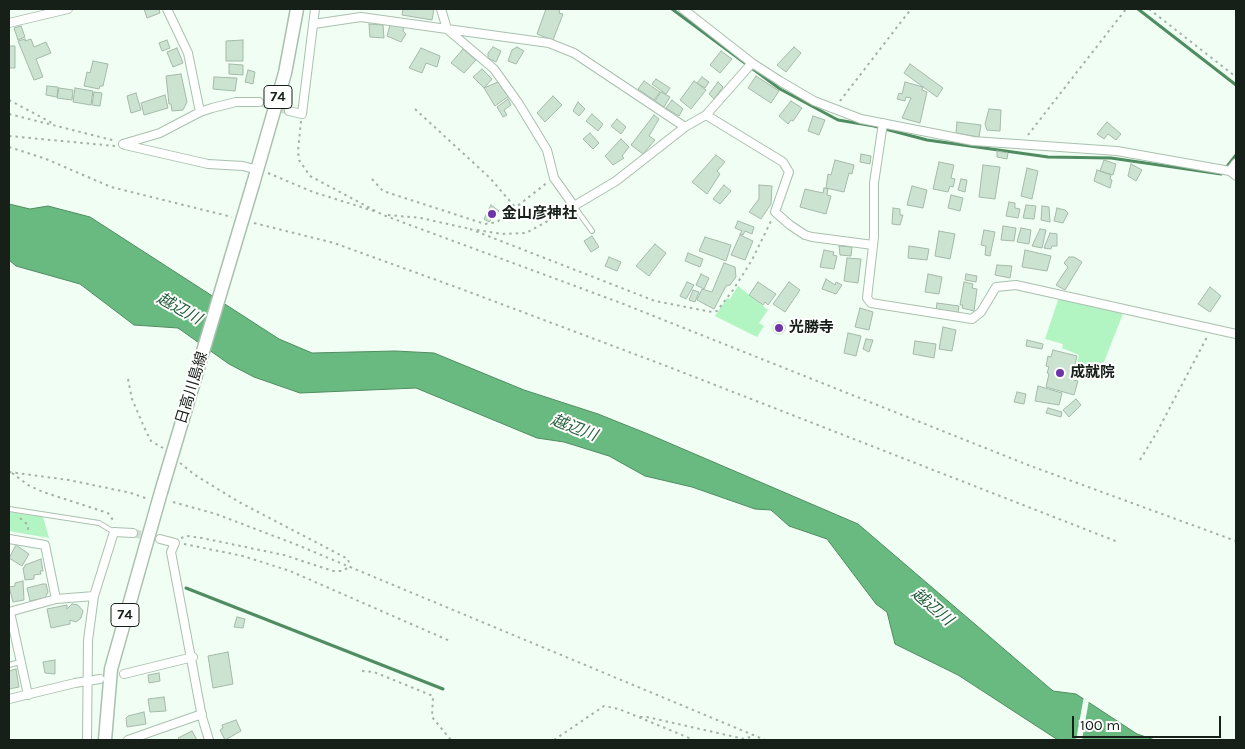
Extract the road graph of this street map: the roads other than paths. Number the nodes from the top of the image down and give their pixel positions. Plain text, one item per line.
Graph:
1 (68, 9) edge
2 (167, 9) edge
3 (297, 9) edge
4 (315, 9) edge
5 (441, 9) edge
6 (683, 9) edge
7 (9, 24) edge
8 (314, 24) junction
9 (448, 29) junction
10 (752, 63) junction
11 (259, 102) tunnel mouth
12 (289, 111) dead end
13 (200, 112) junction
14 (706, 115) junction
15 (882, 126) junction
16 (685, 127) junction
17 (1236, 162) edge
18 (258, 170) junction
19 (1233, 173) edge
20 (574, 206) junction
21 (592, 231) dead end
22 (873, 244) junction
23 (1236, 334) edge
24 (9, 509) edge
25 (114, 532) junction
26 (134, 533) tunnel mouth
27 (9, 539) edge
28 (160, 539) tunnel mouth
29 (94, 596) junction
30 (56, 600) junction
31 (10, 612) edge
32 (193, 657) junction
33 (20, 662) junction
34 (9, 665) edge
35 (124, 674) dead end
36 (100, 680) dead end
37 (87, 683) junction
38 (28, 695) junction
39 (9, 700) edge
40 (202, 714) junction
41 (137, 739) edge
42 (87, 740) edge
43 (105, 740) edge
44 (128, 740) edge
45 (209, 740) edge

1 - 7 street
2 - 13 street
3 - 18 main road, 日高川島線 / 74
4 - 8 street
5 - 9 street
6 - 10 street
8 - 9 street
8 - 12 street
9 - 16 street
9 - 20 street
10 - 14 street
10 - 15 street
11 - 13 street
13 - 18 street
14 - 16 street
14 - 22 street
15 - 19 street
15 - 22 street
16 - 20 street
17 - 19 street
18 - 43 main road, 日高川島線 / 74, bridge
20 - 21 lane
22 - 23 street
24 - 25 lane
25 - 26 street
25 - 29 street
27 - 30 street
28 - 32 street
29 - 30 street
29 - 37 street
30 - 31 street
31 - 33 street
32 - 35 street
32 - 40 street
33 - 34 lane
33 - 38 street
36 - 37 street
37 - 38 street
37 - 42 street
38 - 39 street
40 - 41 street
40 - 45 street
41 - 44 street

